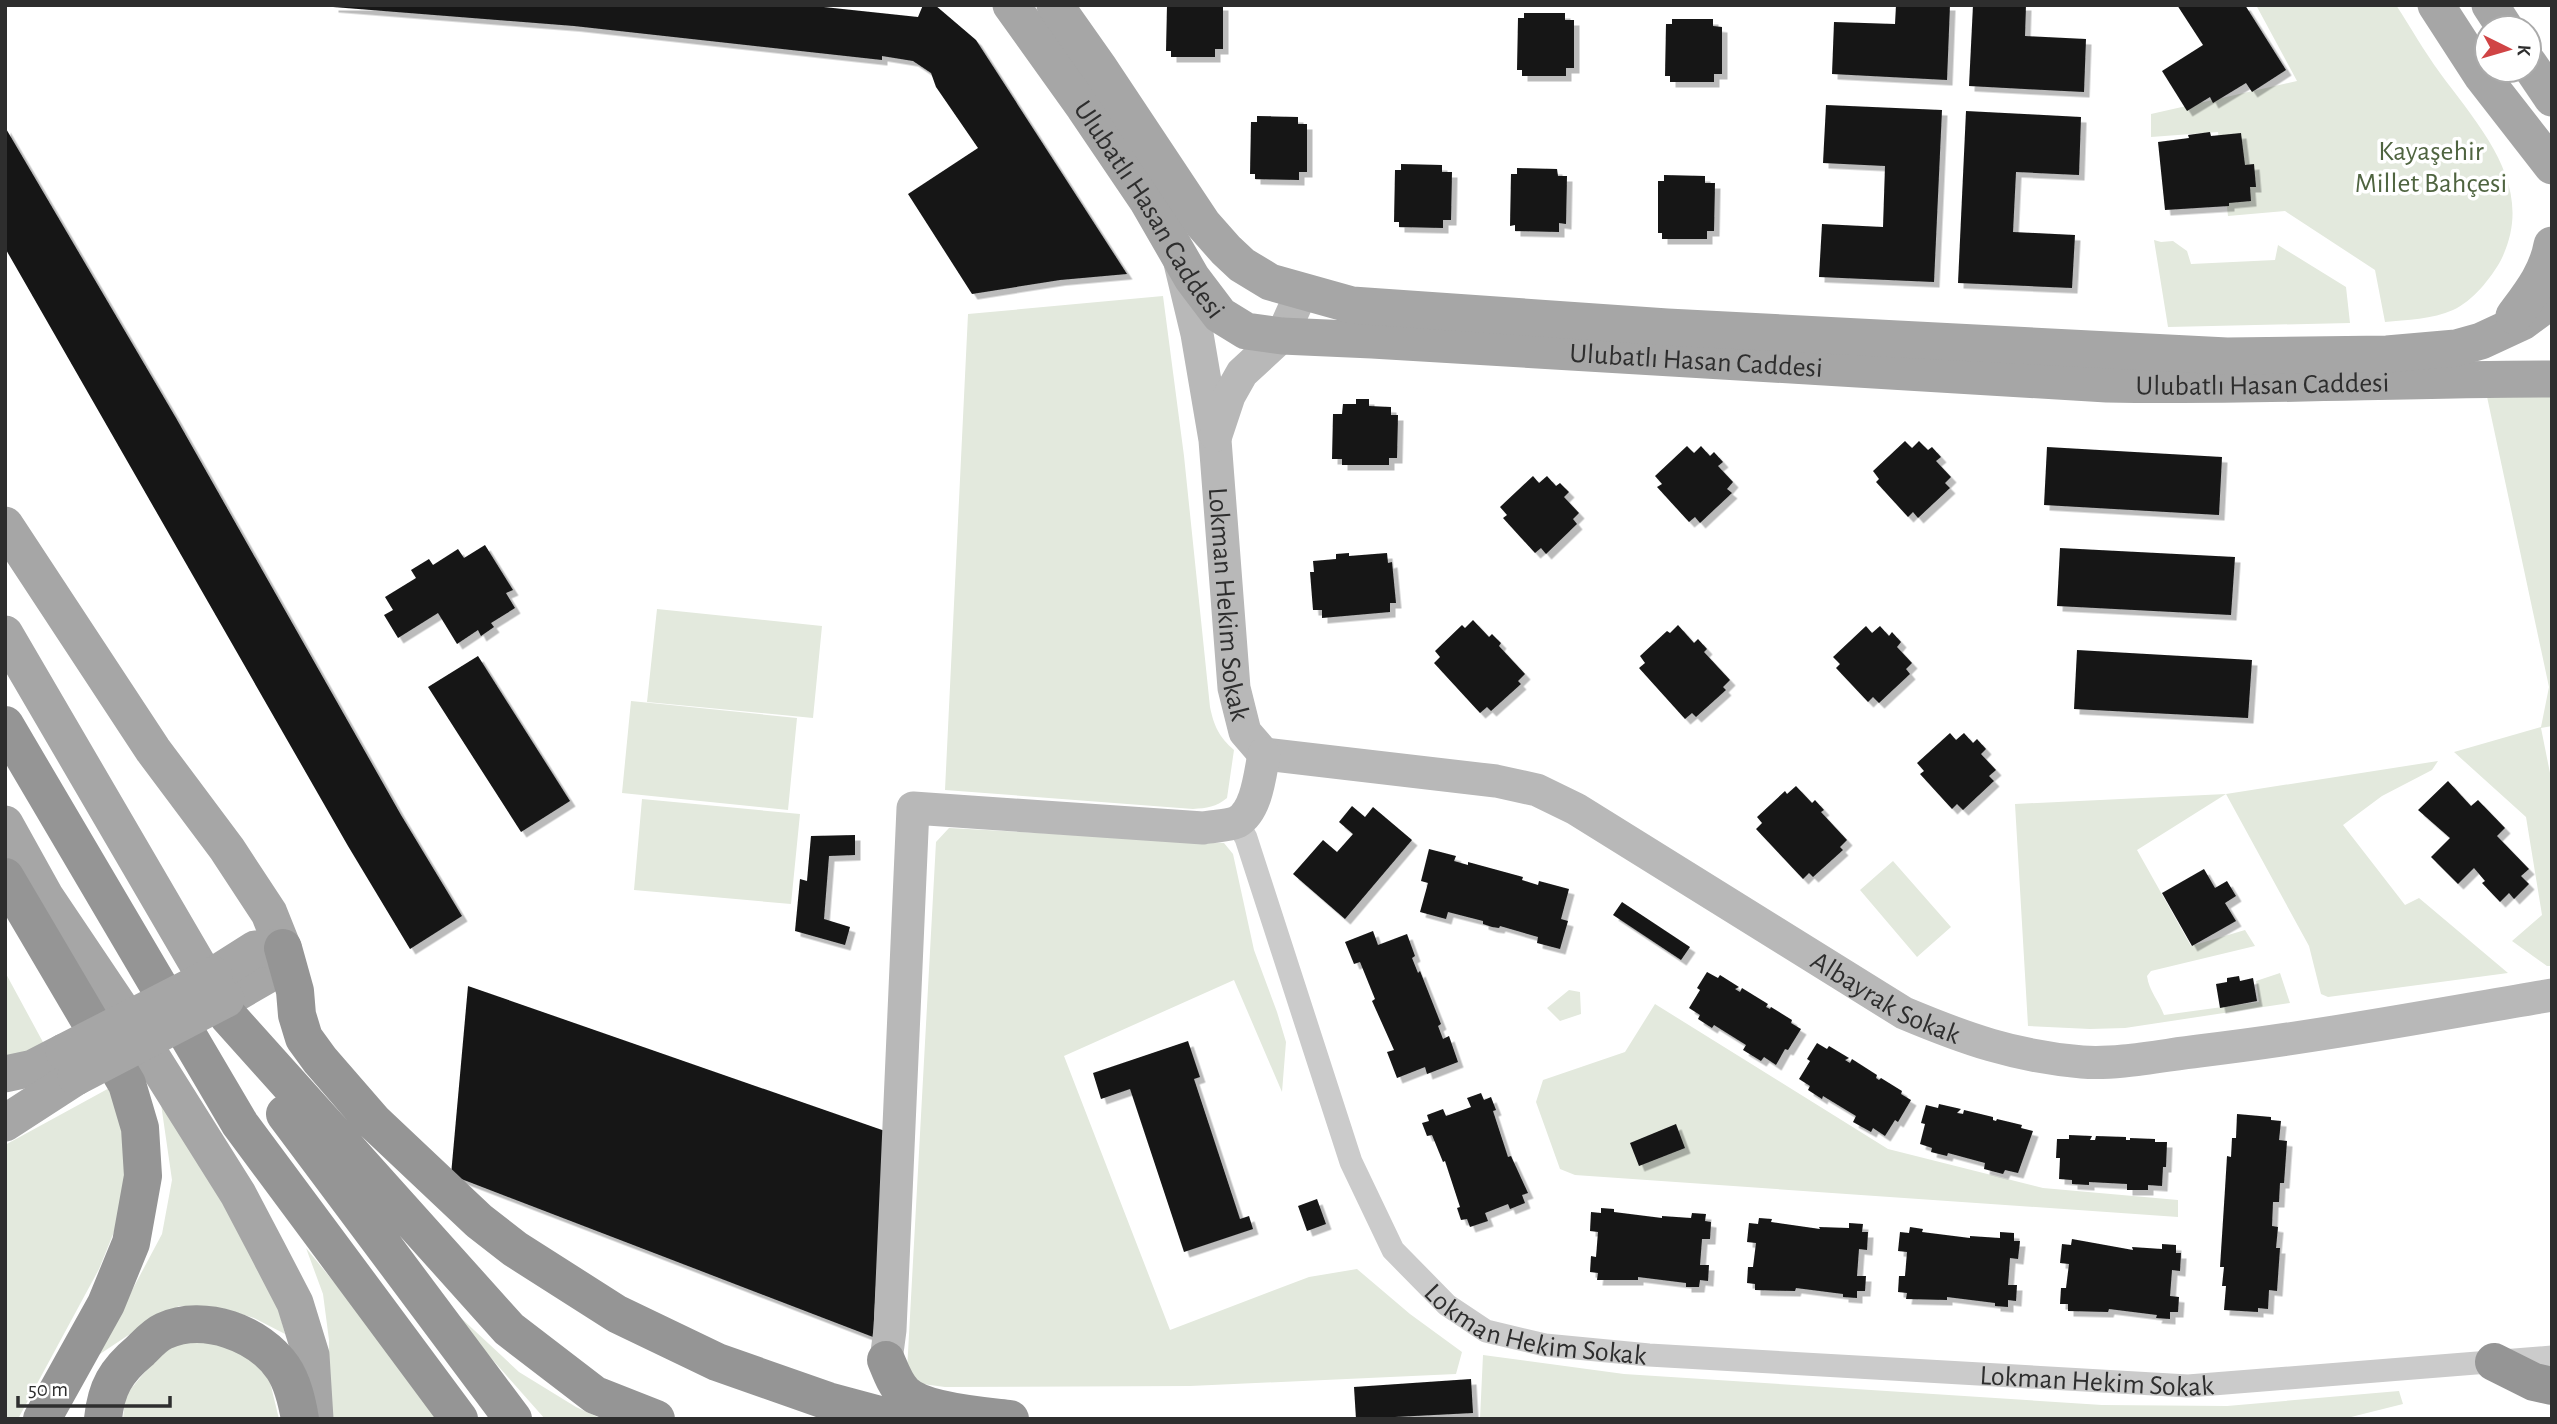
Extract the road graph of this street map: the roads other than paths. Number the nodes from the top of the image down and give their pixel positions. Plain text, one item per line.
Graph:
1 (1011, 5) edge
2 (1055, 5) edge
3 (2436, 5) edge
4 (2548, 161) edge
5 (2552, 193) edge
6 (2552, 245) edge
7 (1175, 246) junction
8 (1242, 265) junction
9 (1199, 288) junction
10 (1297, 291) junction
11 (2546, 309) edge
12 (2500, 333) junction
13 (1197, 334) junction
14 (1282, 336) junction
15 (2541, 376) edge
16 (1214, 440) junction
17 (5, 525) edge
18 (5, 634) edge
19 (5, 725) edge
20 (1264, 754) junction
21 (1237, 822) junction
22 (5, 824) edge
23 (5, 877) edge
24 (283, 948) junction
25 (2552, 995) edge
26 (222, 997) junction
27 (70, 1065) junction
28 (5, 1074) edge
29 (5, 1124) edge
30 (2552, 1357) edge
31 (886, 1360) junction
32 (2494, 1362) junction
33 (2552, 1386) edge
34 (828, 1401) junction
35 (42, 1419) edge
36 (103, 1419) edge
37 (300, 1419) edge
38 (315, 1419) edge
39 (459, 1419) edge
40 (513, 1419) edge
41 (656, 1419) edge
42 (895, 1419) edge
43 (1010, 1419) edge

1 - 7 main road, Ulubatlı Hasan Caddesi
2 - 8 main road, Ulubatlı Hasan Caddesi
3 - 4 main road
4 - 5 main road
6 - 12 main road
7 - 9 main road, Ulubatlı Hasan Caddesi
7 - 13 main road, Lokman Hekim Sokak
8 - 9 main road
8 - 10 main road, Ulubatlı Hasan Caddesi
9 - 13 main road
9 - 14 main road, Ulubatlı Hasan Caddesi
10 - 12 main road, Ulubatlı Hasan Caddesi
10 - 14 main road
11 - 12 main road, Ulubatlı Hasan Caddesi
13 - 16 main road, Lokman Hekim Sokak
14 - 15 main road, Ulubatlı Hasan Caddesi
14 - 16 main road
16 - 20 main road, Lokman Hekim Sokak
17 - 24 main road
18 - 26 main road
19 - 39 highway
20 - 21 main road, Lokman Hekim Sokak
20 - 25 main road, Albayrak Sokak
21 - 31 main road
21 - 32 street, Lokman Hekim Sokak
22 - 38 main road
23 - 35 highway
24 - 26 main road
24 - 34 highway
26 - 27 main road, bridge
26 - 40 highway
26 - 41 highway
27 - 28 main road
27 - 29 main road
30 - 32 street, Lokman Hekim Sokak
31 - 34 highway
31 - 43 highway
32 - 33 highway
34 - 42 highway
36 - 37 highway

